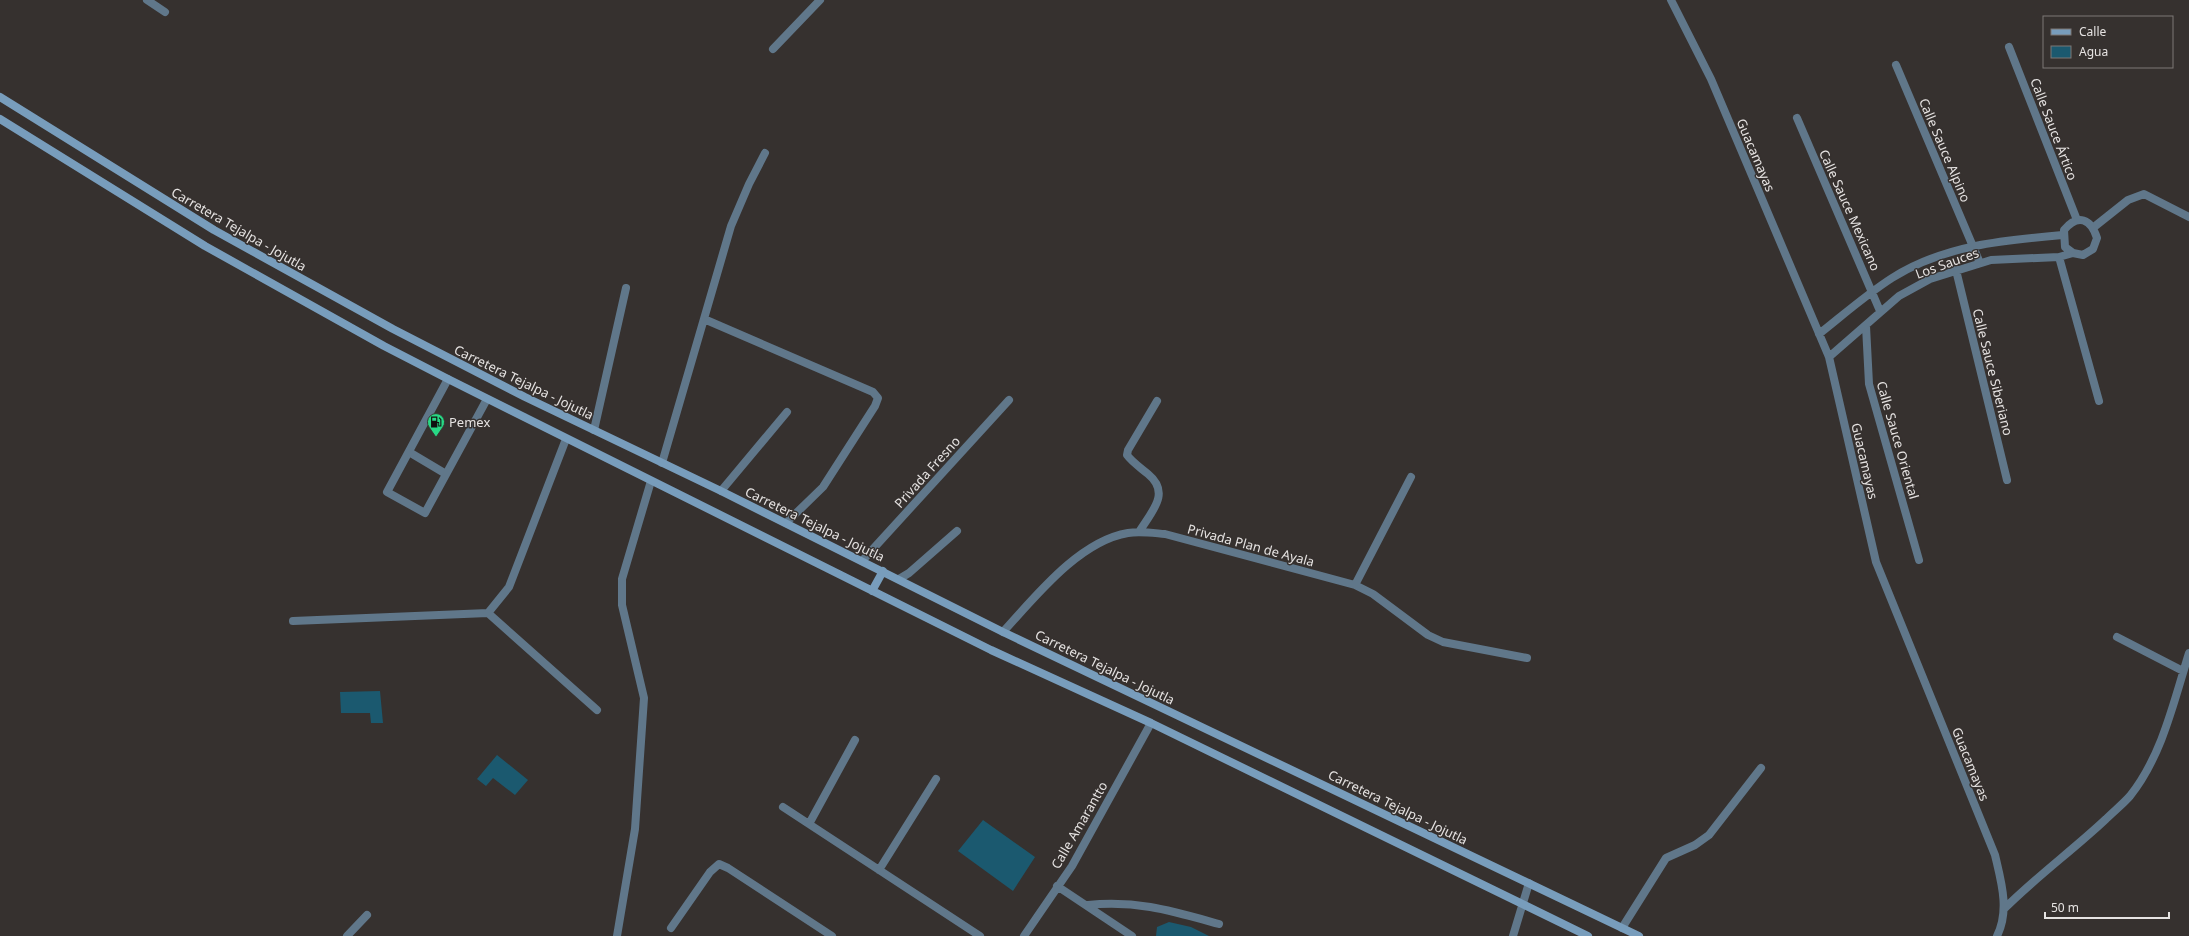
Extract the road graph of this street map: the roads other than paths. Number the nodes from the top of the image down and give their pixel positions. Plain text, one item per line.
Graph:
1 (147, 0) edge
2 (820, 0) edge
3 (1671, 0) edge
4 (165, 12) dead end
5 (2009, 47) dead end
6 (773, 49) dead end
7 (1896, 65) dead end
8 (0, 97) edge
9 (0, 118) edge
10 (1797, 118) dead end
11 (765, 153) dead end
12 (2189, 217) edge
13 (2077, 220) junction
14 (2094, 227) junction
15 (2063, 235) junction
16 (1972, 245) junction
17 (2073, 253) junction
18 (2059, 257) junction
19 (1980, 263) junction
20 (1956, 270) junction
21 (626, 288) dead end
22 (1873, 292) junction
23 (1880, 312) junction
24 (704, 319) junction
25 (1866, 326) junction
26 (1819, 334) junction
27 (1829, 357) junction
28 (448, 379) junction
29 (487, 399) junction
30 (1009, 400) dead end
31 (1157, 401) dead end
32 (2099, 401) dead end
33 (787, 412) dead end
34 (594, 430) junction
35 (566, 439) junction
36 (409, 452) junction
37 (662, 463) junction
38 (446, 474) junction
39 (1411, 477) dead end
40 (2007, 480) dead end
41 (652, 481) junction
42 (722, 491) junction
43 (786, 523) junction
44 (957, 531) dead end
45 (1139, 532) junction
46 (1920, 560) dead end
47 (862, 561) junction
48 (883, 571) junction
49 (899, 579) junction
50 (1355, 586) junction
51 (872, 591) junction
52 (488, 613) junction
53 (293, 621) dead end
54 (1003, 632) junction
55 (2117, 637) dead end
56 (2189, 653) edge
57 (1527, 658) dead end
58 (2184, 671) junction
59 (597, 710) dead end
60 (1151, 724) junction
61 (855, 740) dead end
62 (1761, 768) dead end
63 (936, 779) dead end
64 (783, 807) dead end
65 (809, 824) junction
66 (879, 870) junction
67 (1529, 883) junction
68 (1058, 886) junction
69 (1522, 903) junction
70 (1088, 905) junction
71 (2004, 909) junction
72 (367, 915) dead end
73 (1219, 924) dead end
74 (671, 928) dead end
75 (1622, 928) junction
76 (347, 936) edge
77 (617, 936) edge
78 (832, 936) edge
79 (980, 936) edge
80 (1024, 936) edge
81 (1132, 936) edge
82 (1512, 936) edge
83 (1588, 936) edge
84 (1639, 936) edge
85 (1997, 936) edge

1 - 4 street
2 - 6 street
3 - 26 street, Guacamayas
5 - 13 street, Calle Sauce Ártico
7 - 16 street, Calle Sauce Alpino
8 - 34 main road, Carretera Tejalpa - Jojutla
9 - 28 main road
10 - 22 street, Calle Sauce Mexicano
11 - 24 street
12 - 14 street
13 - 14 street
13 - 15 street
14 - 17 street, Los Sauces
15 - 16 street, Los Sauces
15 - 17 street
16 - 19 street, Calle Sauce Alpino
16 - 22 street, Los Sauces
17 - 18 street, Los Sauces
18 - 19 street, Los Sauces
18 - 32 street
19 - 20 street, Los Sauces
20 - 23 street, Los Sauces
20 - 40 street, Calle Sauce Siberiano
21 - 34 street
22 - 23 street, Calle Sauce Mexicano
22 - 26 street, Los Sauces
23 - 25 street, Los Sauces
24 - 37 street
24 - 43 street
25 - 27 street, Los Sauces
25 - 46 street, Calle Sauce Oriental
26 - 27 street, Guacamayas
27 - 71 street, Guacamayas
28 - 29 main road
28 - 36 street
29 - 35 main road
29 - 38 street
30 - 47 street, Privada Fresno
31 - 45 street
33 - 42 street
34 - 37 main road, Carretera Tejalpa - Jojutla
35 - 41 main road
35 - 52 street
36 - 38 street
36 - 38 street
37 - 42 main road, Carretera Tejalpa - Jojutla
39 - 50 street
41 - 51 main road
41 - 77 street
42 - 43 main road, Carretera Tejalpa - Jojutla
43 - 47 main road, Carretera Tejalpa - Jojutla
44 - 49 street
45 - 50 street, Privada Plan de Ayala
45 - 54 street, Privada Plan de Ayala
47 - 48 main road, Carretera Tejalpa - Jojutla
48 - 49 main road, Carretera Tejalpa - Jojutla
48 - 51 main road
49 - 54 main road, Carretera Tejalpa - Jojutla
50 - 57 street, Privada Plan de Ayala
51 - 60 main road
52 - 53 street
52 - 59 street
54 - 67 main road, Carretera Tejalpa - Jojutla
55 - 58 street
56 - 58 street
58 - 71 street
60 - 68 street, Calle Amarantto
60 - 69 main road
61 - 65 street
62 - 75 street
63 - 66 street
64 - 65 street
65 - 66 street
66 - 79 street
67 - 69 street
67 - 75 main road, Carretera Tejalpa - Jojutla
68 - 70 street
68 - 80 street, Calle Amarantto
69 - 82 street
69 - 83 main road
70 - 73 street
70 - 81 street
71 - 85 street, Guacamayas
72 - 76 street
74 - 78 street
75 - 84 main road, Carretera Tejalpa - Jojutla

